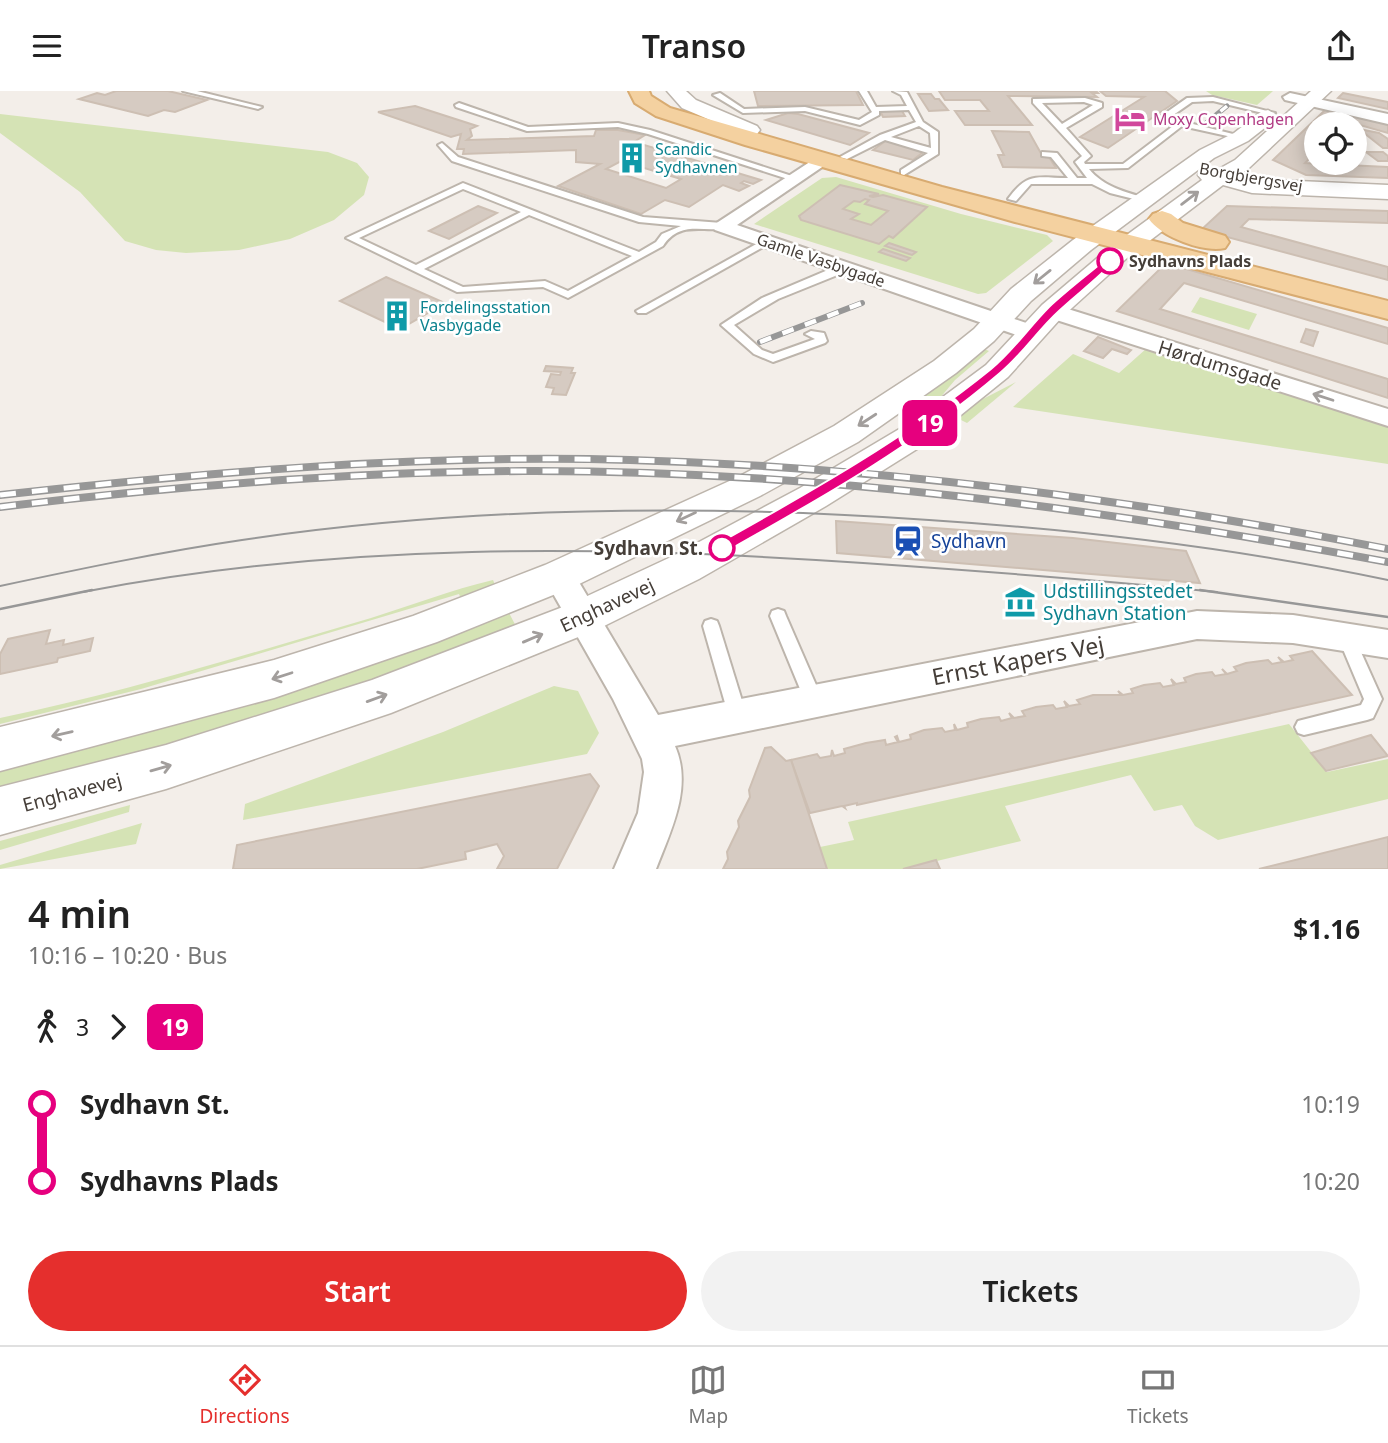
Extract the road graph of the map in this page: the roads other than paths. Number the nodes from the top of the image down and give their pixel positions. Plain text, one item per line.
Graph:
1 (187, 91) edge
2 (639, 91) edge
3 (658, 91) edge
4 (676, 91) edge
5 (863, 91) edge
6 (903, 92) edge
7 (1190, 92) edge
8 (717, 95) dead end
9 (1305, 95) edge
10 (1198, 100) junction
11 (459, 105) dead end
12 (258, 107) dead end
13 (911, 108) junction
14 (873, 109) junction
15 (1271, 113) junction
16 (1161, 119) junction
17 (1388, 119) edge
18 (920, 123) junction
19 (1061, 128) junction
20 (750, 130) junction
21 (883, 137) junction
22 (1241, 137) junction
23 (442, 145) dead end
24 (935, 152) junction
25 (1045, 154) dead end
26 (833, 158) junction
27 (1190, 166) junction
28 (1083, 167) junction
29 (904, 172) junction
30 (1224, 176) junction
31 (794, 178) junction
32 (1075, 181) junction
33 (1094, 181) junction
34 (1388, 192) edge
35 (1013, 199) junction
36 (528, 212) junction
37 (693, 224) junction
38 (722, 226) junction
39 (1131, 226) junction
40 (767, 241) junction
41 (639, 255) junction
42 (842, 267) junction
43 (416, 269) junction
44 (1388, 295) edge
45 (1388, 310) edge
46 (642, 311) dead end
47 (997, 320) junction
48 (1043, 322) junction
49 (811, 334) dead end
50 (1388, 418) edge
51 (559, 576) junction
52 (778, 616) dead end
53 (583, 617) junction
54 (711, 626) dead end
55 (1344, 633) junction
56 (1388, 644) edge
57 (814, 701) junction
58 (738, 717) junction
59 (1304, 727) dead end
60 (649, 734) junction
61 (0, 749) edge
62 (0, 811) edge
63 (635, 869) edge

1 - 12 lane
2 - 26 main road
3 - 20 main road
4 - 20 street
5 - 14 lane
6 - 13 lane
7 - 10 lane
8 - 14 lane
9 - 15 street
9 - 17 street
9 - 30 street
10 - 15 lane
10 - 16 lane
11 - 31 lane
13 - 14 lane
13 - 18 lane
15 - 22 street
16 - 22 lane
16 - 28 lane
18 - 21 lane
18 - 24 lane
19 - 19 lane
19 - 28 lane
20 - 26 main road
21 - 24 lane
21 - 26 lane
22 - 27 street
23 - 37 lane
24 - 29 lane
25 - 32 lane
26 - 29 main road
26 - 31 street, Gamle Vasbygade
26 - 39 main road
27 - 30 street, Borgbjergsvej
27 - 39 street
28 - 33 lane
29 - 35 main road
30 - 34 street, Borgbjergsvej
39 -> 30 street
31 - 38 street, Gamle Vasbygade
32 - 33 lane
32 - 35 lane
33 - 39 lane
35 - 39 main road
36 - 41 lane
36 - 43 lane
36 - 43 lane
37 - 38 lane
37 - 41 lane
38 - 40 street, Gamle Vasbygade
39 - 44 main road
39 - 45 main road
39 -> 47 street
39 - 48 street, Enghavevej
40 - 42 street, Gamle Vasbygade
40 - 46 lane
41 - 43 lane
42 - 47 street, Gamle Vasbygade
42 - 49 lane
47 - 48 street, Gamle Vasbygade
47 -> 51 street
50 -> 48 street, Hørdumsgade
48 - 53 street, Enghavevej
51 - 53 street
51 -> 61 street
52 - 57 lane
53 - 60 street
62 -> 53 street, Enghavevej
54 - 58 lane
55 - 56 street, Ernst Kapers Vej
55 - 57 street, Ernst Kapers Vej
55 - 59 lane
57 - 58 street, Ernst Kapers Vej
58 - 60 street, Ernst Kapers Vej
60 - 63 street

